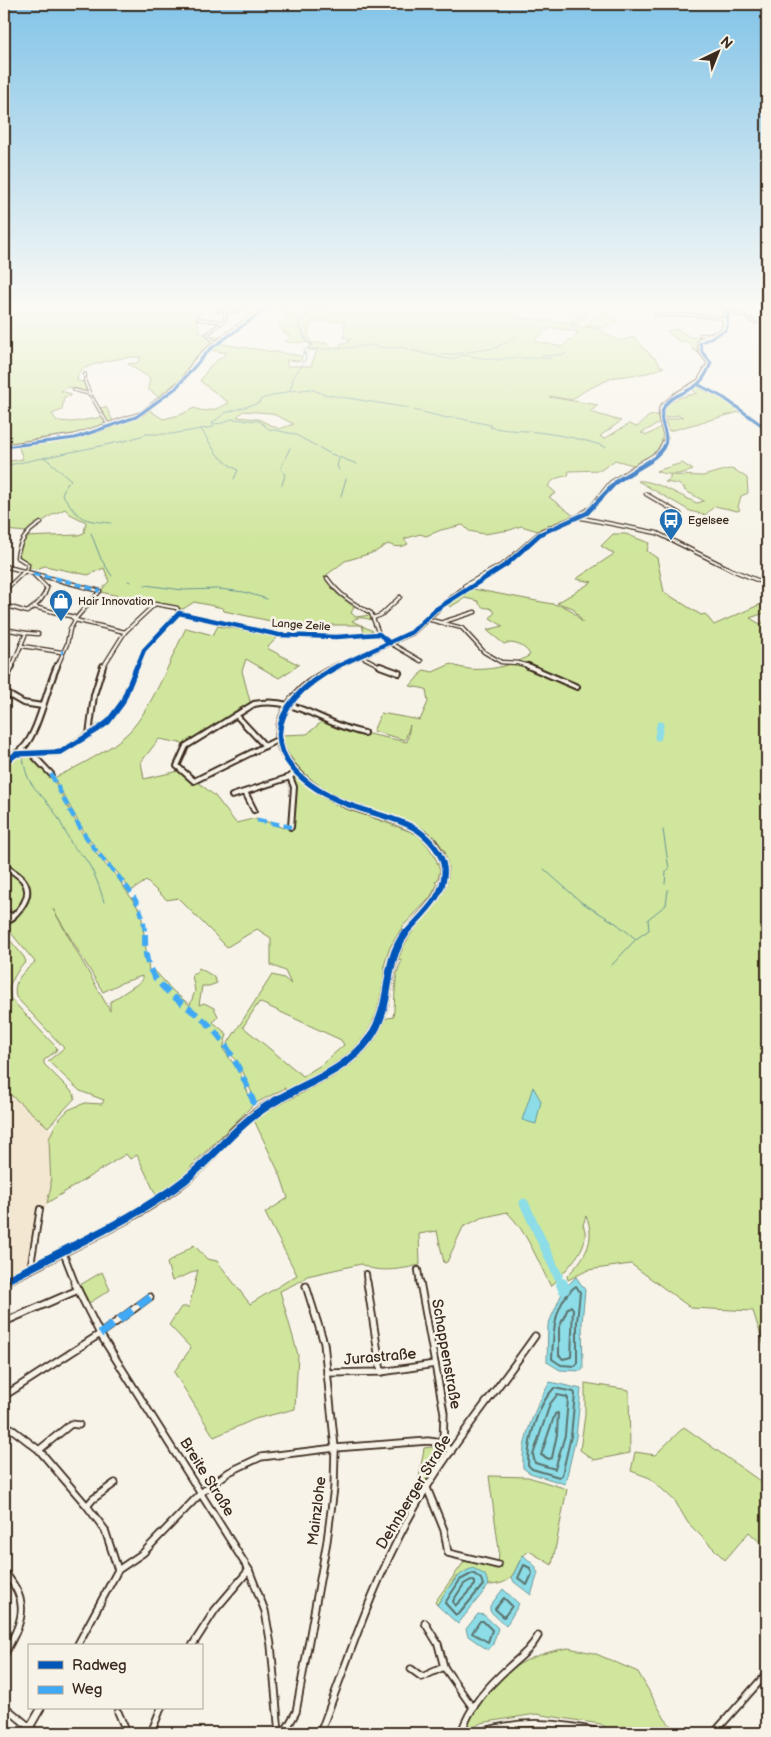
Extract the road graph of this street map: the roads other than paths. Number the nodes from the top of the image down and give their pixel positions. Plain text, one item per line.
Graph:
1 (86, 385) edge
2 (177, 385) edge
3 (693, 385) edge
4 (697, 385) edge
5 (74, 390) dead end
6 (90, 394) junction
7 (109, 426) junction
8 (767, 429) edge
9 (4, 446) edge
10 (646, 494) dead end
11 (577, 516) junction
12 (41, 523) dead end
13 (670, 540) junction
14 (4, 566) edge
15 (23, 572) junction
16 (33, 574) junction
17 (327, 578) dead end
18 (767, 584) edge
19 (467, 586) junction
20 (4, 591) edge
21 (400, 597) dead end
22 (4, 605) edge
23 (440, 606) junction
24 (34, 607) junction
25 (475, 612) dead end
26 (179, 613) junction
27 (75, 618) junction
28 (373, 618) junction
29 (427, 618) junction
30 (443, 622) junction
31 (4, 629) edge
32 (125, 632) junction
33 (26, 633) junction
34 (38, 634) dead end
35 (379, 634) junction
36 (390, 643) junction
37 (22, 646) junction
38 (61, 652) dead end
39 (361, 656) junction
40 (421, 661) dead end
41 (399, 673) dead end
42 (4, 682) edge
43 (577, 687) dead end
44 (4, 692) edge
45 (289, 703) junction
46 (42, 706) junction
47 (236, 715) junction
48 (364, 732) dead end
49 (89, 735) junction
50 (279, 739) junction
51 (265, 746) junction
52 (16, 754) junction
53 (32, 754) junction
54 (4, 762) edge
55 (296, 771) junction
56 (51, 774) dead end
57 (290, 777) junction
58 (245, 792) junction
59 (232, 796) dead end
60 (254, 810) dead end
61 (291, 827) dead end
62 (4, 866) edge
63 (4, 912) edge
64 (13, 917) junction
65 (4, 926) edge
66 (40, 1209) dead end
67 (63, 1252) junction
68 (30, 1270) junction
69 (418, 1270) dead end
70 (366, 1274) dead end
71 (4, 1281) edge
72 (306, 1286) dead end
73 (78, 1290) junction
74 (150, 1297) dead end
75 (4, 1322) edge
76 (100, 1334) junction
77 (535, 1336) dead end
78 (435, 1364) junction
79 (381, 1372) junction
80 (327, 1374) junction
81 (4, 1396) edge
82 (4, 1424) edge
83 (79, 1425) dead end
84 (442, 1443) junction
85 (335, 1448) junction
86 (39, 1450) junction
87 (451, 1452) junction
88 (115, 1483) dead end
89 (427, 1488) junction
90 (202, 1492) junction
91 (87, 1506) junction
92 (498, 1565) dead end
93 (118, 1570) junction
94 (249, 1570) junction
95 (4, 1572) edge
96 (425, 1623) dead end
97 (538, 1636) dead end
98 (78, 1644) edge
99 (193, 1644) edge
100 (4, 1654) edge
101 (444, 1666) junction
102 (412, 1669) dead end
103 (767, 1673) edge
104 (4, 1706) edge
105 (473, 1708) junction
106 (40, 1710) edge
107 (160, 1710) edge
108 (118, 1712) dead end
109 (29, 1726) junction
110 (493, 1731) edge
111 (24, 1733) edge
112 (37, 1733) edge
113 (127, 1733) edge
114 (151, 1733) edge
115 (279, 1733) edge
116 (320, 1733) edge
117 (461, 1733) edge
118 (478, 1733) edge
119 (603, 1733) edge
120 (714, 1733) edge

1 - 6 street
2 - 7 street
3 - 11 street
4 - 8 street
5 - 6 street
6 - 7 street
7 - 9 street
10 - 13 street
11 - 13 street
11 - 19 street
12 - 15 street
13 - 18 street
14 - 15 street
15 - 16 street
15 - 20 street
16 - 24 street
16 - 27 street
17 - 28 street
19 - 23 street
19 - 23 street
21 - 28 street
22 - 24 street
23 - 29 street
24 - 27 street
25 - 30 street
26 - 32 street, Lange Zeile
26 - 35 street, Lange Zeile
26 - 49 street
27 - 32 street
27 - 46 street
28 - 35 street
29 - 30 street
29 - 36 street
30 - 43 street
31 - 33 street
32 - 49 street
33 - 34 street
33 - 37 street
35 - 36 street
36 - 39 street
36 - 40 street
37 - 38 street
37 - 42 street
39 - 41 street
39 - 45 street
44 - 46 street
45 - 47 street
45 - 48 street
45 - 50 street
46 - 52 street
47 - 51 street
47 - 51 street
49 - 53 street
50 - 51 street
50 - 55 street
52 - 53 street
52 - 54 street
53 - 56 street
55 - 57 street
55 - 67 street
57 - 58 street
57 - 61 street
58 - 59 street
58 - 60 street
62 - 64 street
63 - 64 street
64 - 65 street
66 - 68 street
67 - 68 street
67 - 73 street, Breite Straße
68 - 71 street
69 - 78 street, Schappenstraße
70 - 79 street
72 - 80 street, Mainzlohe
73 - 75 street
73 - 76 street, Breite Straße
74 - 76 street
76 - 81 street
76 - 90 street, Breite Straße
77 - 87 street, Dehnberger Straße
78 - 79 street, Jurastraße
78 - 84 street, Schappenstraße
79 - 80 street, Jurastraße
80 - 85 street, Mainzlohe
82 - 86 street
83 - 86 street
84 - 85 street
84 - 87 street
85 - 90 street
85 - 115 street, Mainzlohe
86 - 91 street
87 - 89 street, Dehnberger Straße
88 - 91 street
89 - 92 street
89 - 116 street, Dehnberger Straße
90 - 93 street
90 - 94 street, Breite Straße
91 - 93 street
93 - 98 street
94 - 99 street
94 - 115 street, Breite Straße
95 - 100 street
96 - 101 street
97 - 105 street
101 - 102 street
101 - 105 street
103 - 120 street
104 - 109 street
105 - 117 street
106 - 109 street
107 - 114 street
108 - 113 street
109 - 111 street
109 - 112 street
110 - 118 street
110 - 119 street

